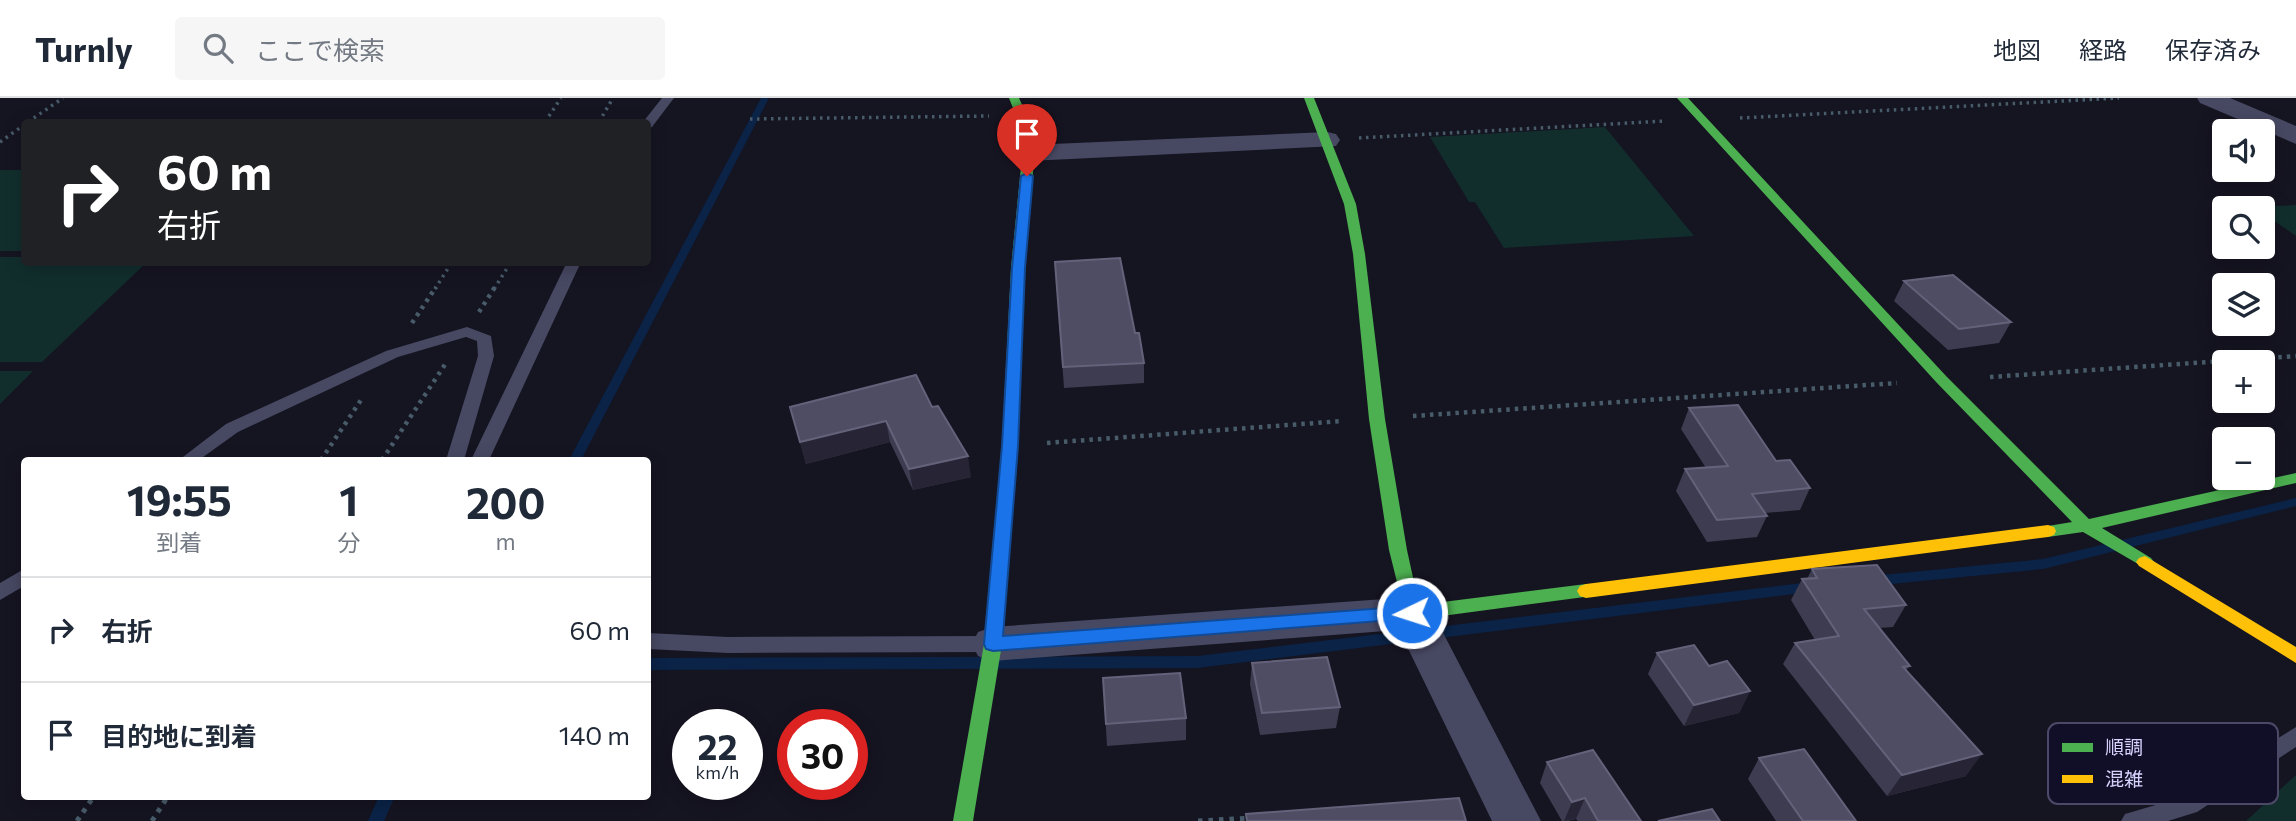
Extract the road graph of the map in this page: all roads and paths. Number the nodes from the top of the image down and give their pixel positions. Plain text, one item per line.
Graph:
1 (63, 98) edge
2 (561, 98) edge
3 (613, 98) edge
4 (668, 98) edge
5 (1014, 98) edge
6 (1309, 98) edge
7 (1682, 98) edge
8 (2210, 98) edge
9 (1021, 116) junction
10 (33, 119) edge
11 (547, 119) edge
12 (601, 119) edge
13 (750, 119) dead end
14 (651, 120) edge
15 (21, 127) edge
16 (2296, 136) edge
17 (1327, 140) junction
18 (0, 142) edge
19 (1029, 153) junction
20 (571, 266) edge
21 (2296, 356) edge
22 (1942, 380) junction
23 (1377, 419) junction
24 (1010, 446) junction
25 (192, 457) edge
26 (456, 457) edge
27 (481, 457) edge
28 (2296, 478) edge
29 (2087, 526) junction
30 (21, 578) edge
31 (0, 593) edge
32 (1412, 613) junction
33 (651, 641) edge
34 (993, 644) junction
35 (2296, 656) edge
36 (2296, 736) edge
37 (2278, 747) edge
38 (91, 800) edge
39 (165, 800) edge
40 (2189, 804) edge
41 (1265, 817) edge
42 (78, 821) edge
43 (152, 821) edge
44 (963, 821) edge
45 (1198, 821) edge
46 (1517, 821) edge
47 (2133, 821) edge

1 - 10 path
2 - 11 path
3 - 12 path
4 - 14 lane
5 - 9 street
6 - 17 street
7 - 22 street
8 - 16 street
9 - 13 path
9 - 19 street
15 - 18 path
17 - 19 street
17 - 23 street
19 - 24 street
20 - 27 lane
21 - 22 path
22 - 23 path
22 - 29 street
23 - 24 path
23 - 32 street
24 - 34 street
25 - 26 lane
28 - 29 street
29 - 32 street
29 - 35 street
30 - 31 lane
32 - 34 street
32 - 46 street
33 - 34 lane
34 - 44 street
36 - 37 lane
38 - 42 path
39 - 43 path
40 - 47 lane
41 - 45 path

